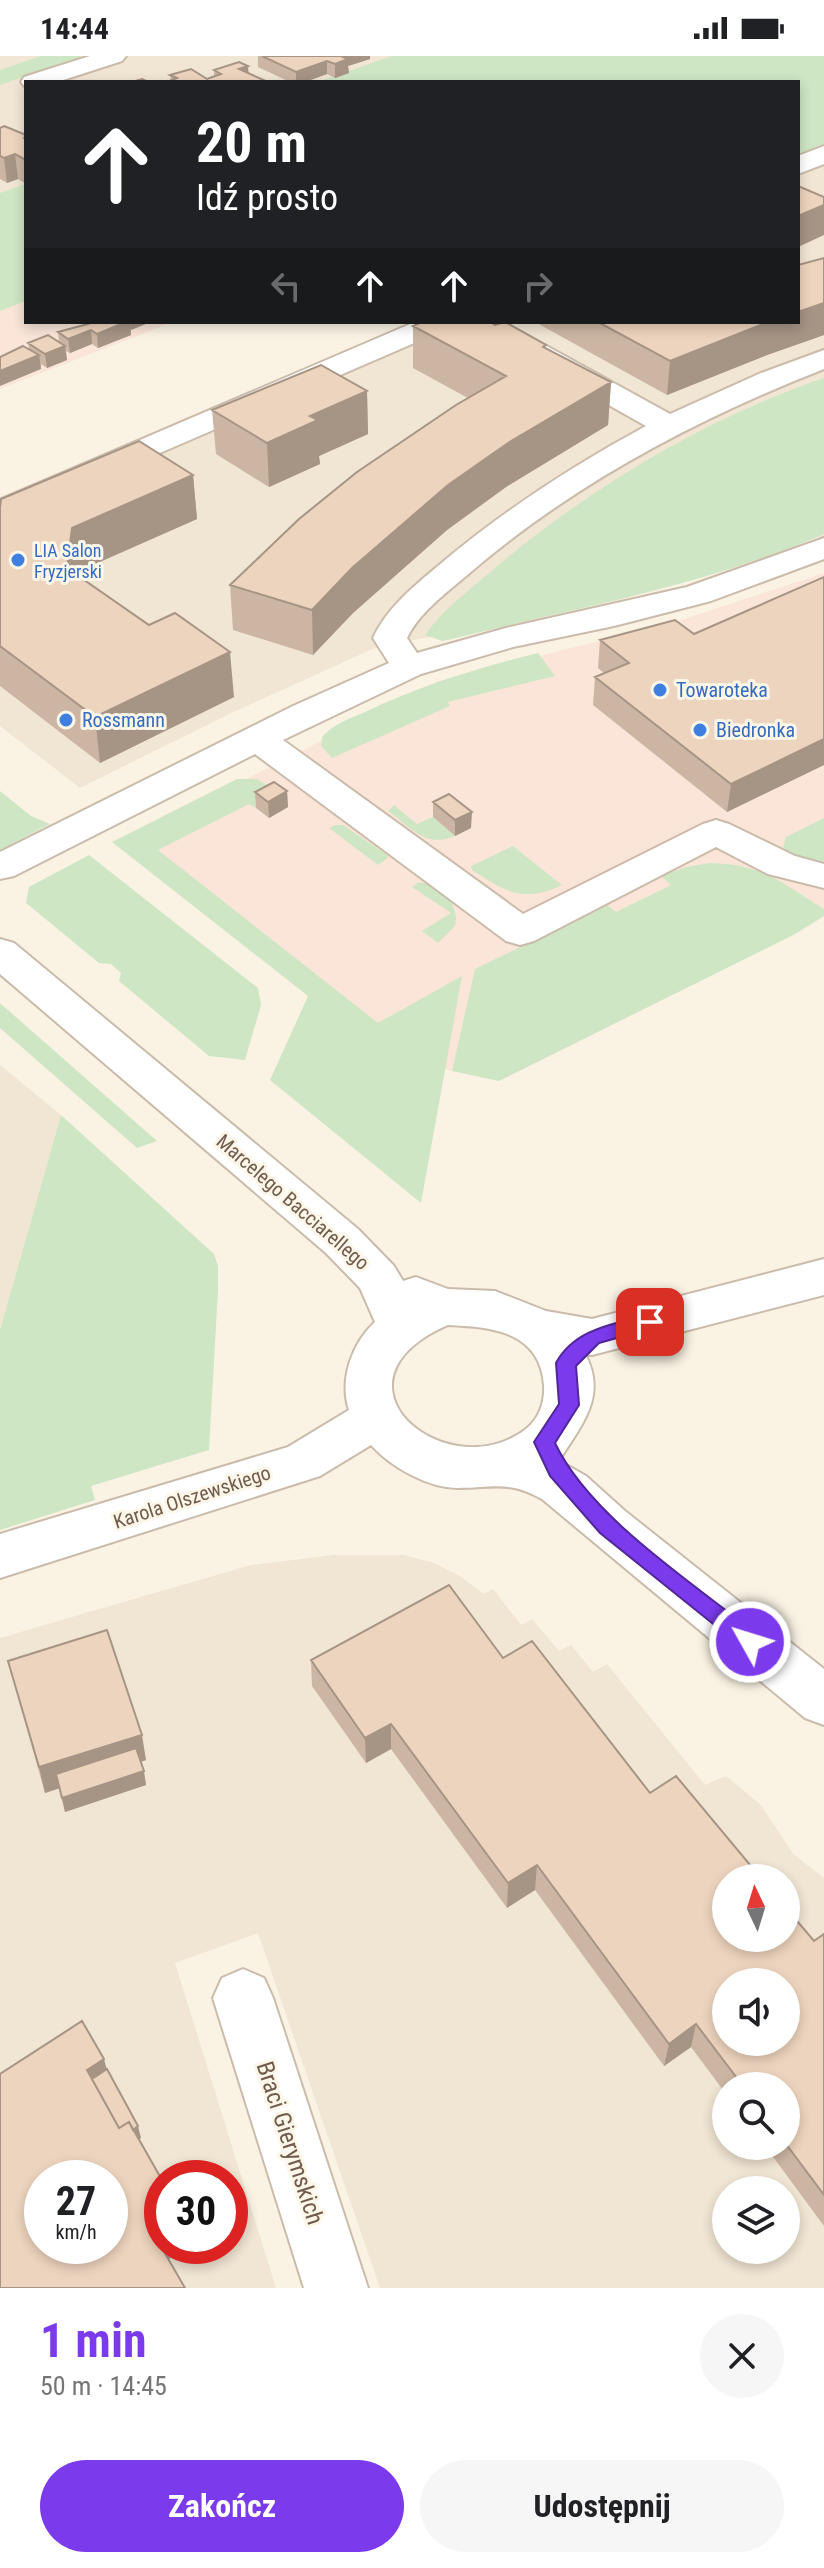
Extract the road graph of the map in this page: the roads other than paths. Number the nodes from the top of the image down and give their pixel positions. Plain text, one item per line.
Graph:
1 (111, 56) edge
2 (39, 80) edge
3 (824, 154) edge
4 (800, 165) edge
5 (434, 324) edge
6 (486, 324) edge
7 (824, 359) edge
8 (669, 426) junction
9 (0, 512) edge
10 (824, 548) edge
11 (409, 667) junction
12 (259, 739) junction
13 (0, 867) edge
14 (824, 876) edge
15 (0, 952) edge
16 (824, 1277) edge
17 (378, 1278) junction
18 (444, 1307) junction
19 (400, 1326) junction
20 (566, 1343) junction
21 (390, 1433) junction
22 (545, 1442) junction
23 (500, 1464) junction
24 (580, 1498) junction
25 (0, 1556) edge
26 (824, 1701) edge
27 (243, 1998) dead end
28 (336, 2288) edge

1 - 2 street
3 - 4 street
5 - 9 street
6 - 8 street
7 - 8 street
8 - 11 street
10 - 11 street
11 - 12 street
12 - 13 street
12 - 14 street
15 - 17 street, Marcelego Bacciarellego
16 - 20 street
17 - 18 street
17 - 19 street, Marcelego Bacciarellego
18 - 19 street
18 - 20 street
19 - 21 street
20 - 22 street
21 - 23 street
21 - 25 street, Karola Olszewskiego
22 - 23 street
22 - 24 street
23 - 24 street
24 - 26 street
27 - 28 street, Braci Gierymskich

